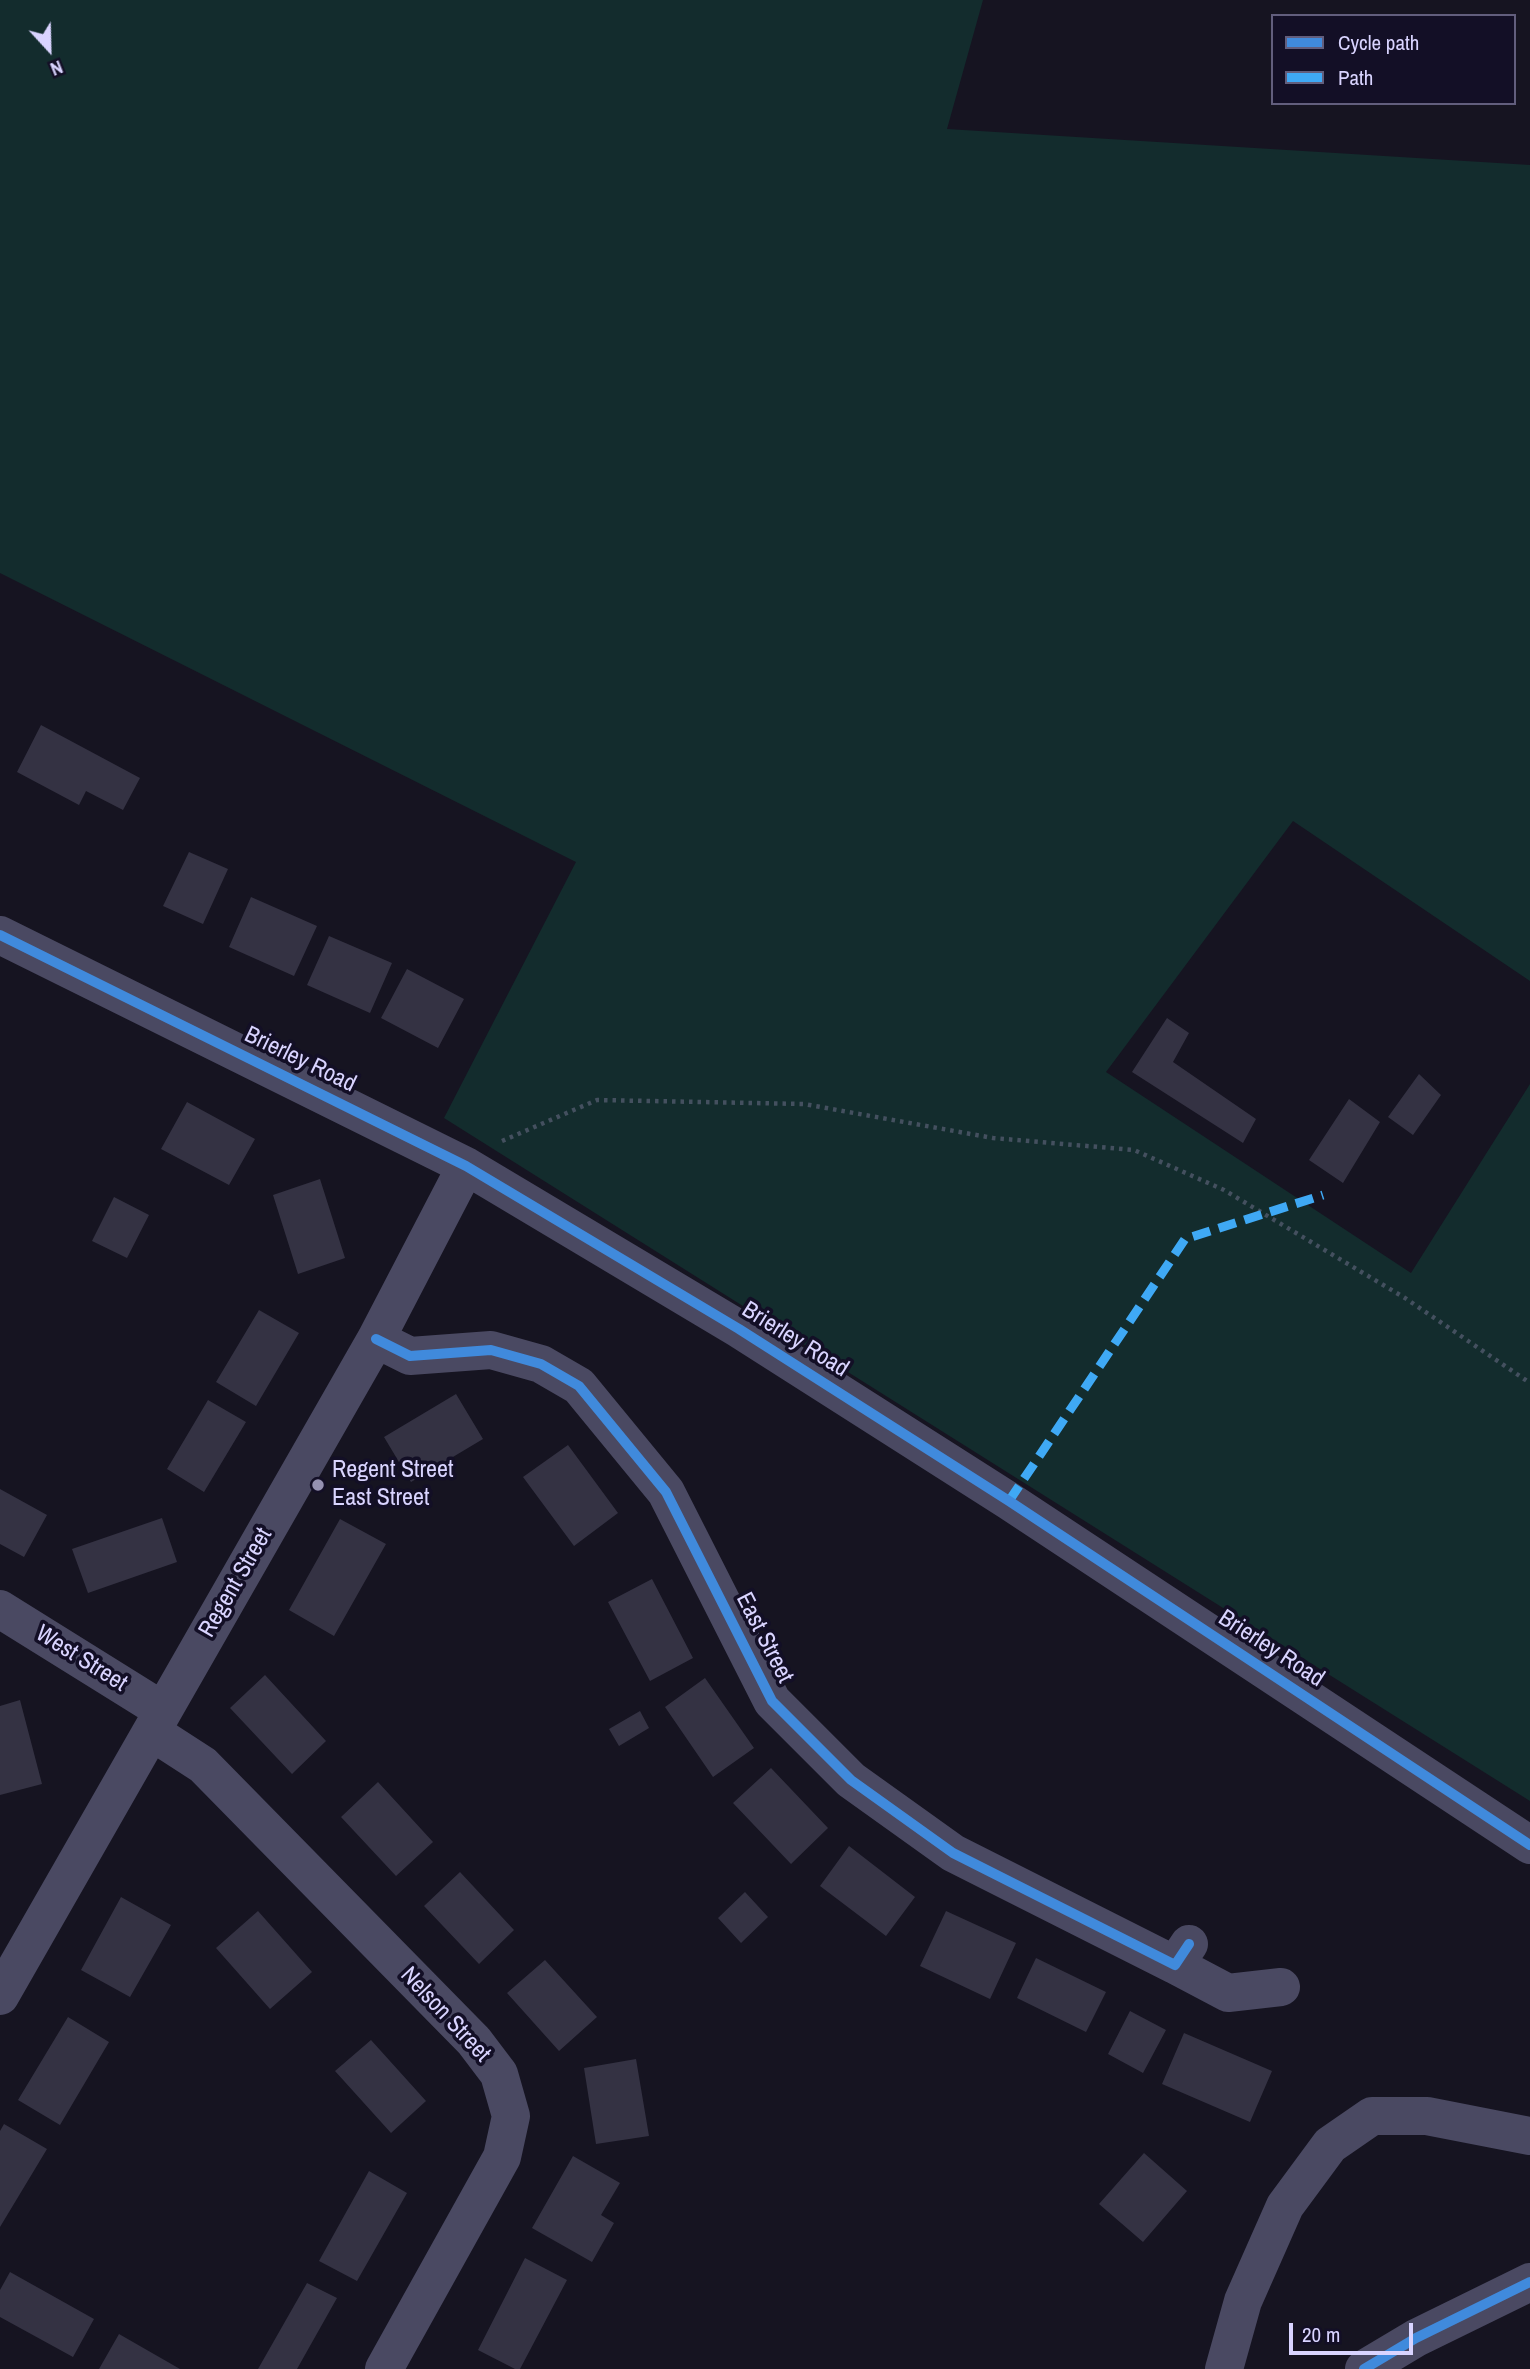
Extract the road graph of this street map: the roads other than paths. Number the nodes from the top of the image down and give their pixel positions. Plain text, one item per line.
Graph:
1 (0, 935) edge
2 (466, 1166) junction
3 (376, 1339) junction
4 (0, 1609) edge
5 (157, 1721) junction
6 (1530, 1845) edge
7 (1282, 1987) dead end
8 (0, 1996) edge
9 (1530, 2136) edge
10 (1530, 2283) edge
11 (384, 2369) edge
12 (1224, 2369) edge
13 (1364, 2369) edge

1 - 2 street, Brierley Road
2 - 3 street, Regent Street
2 - 6 street, Brierley Road
3 - 5 street, Regent Street
3 - 7 street, East Street
4 - 5 street, West Street
5 - 8 street, Regent Street
5 - 11 street, Nelson Street
9 - 12 street
10 - 13 street

